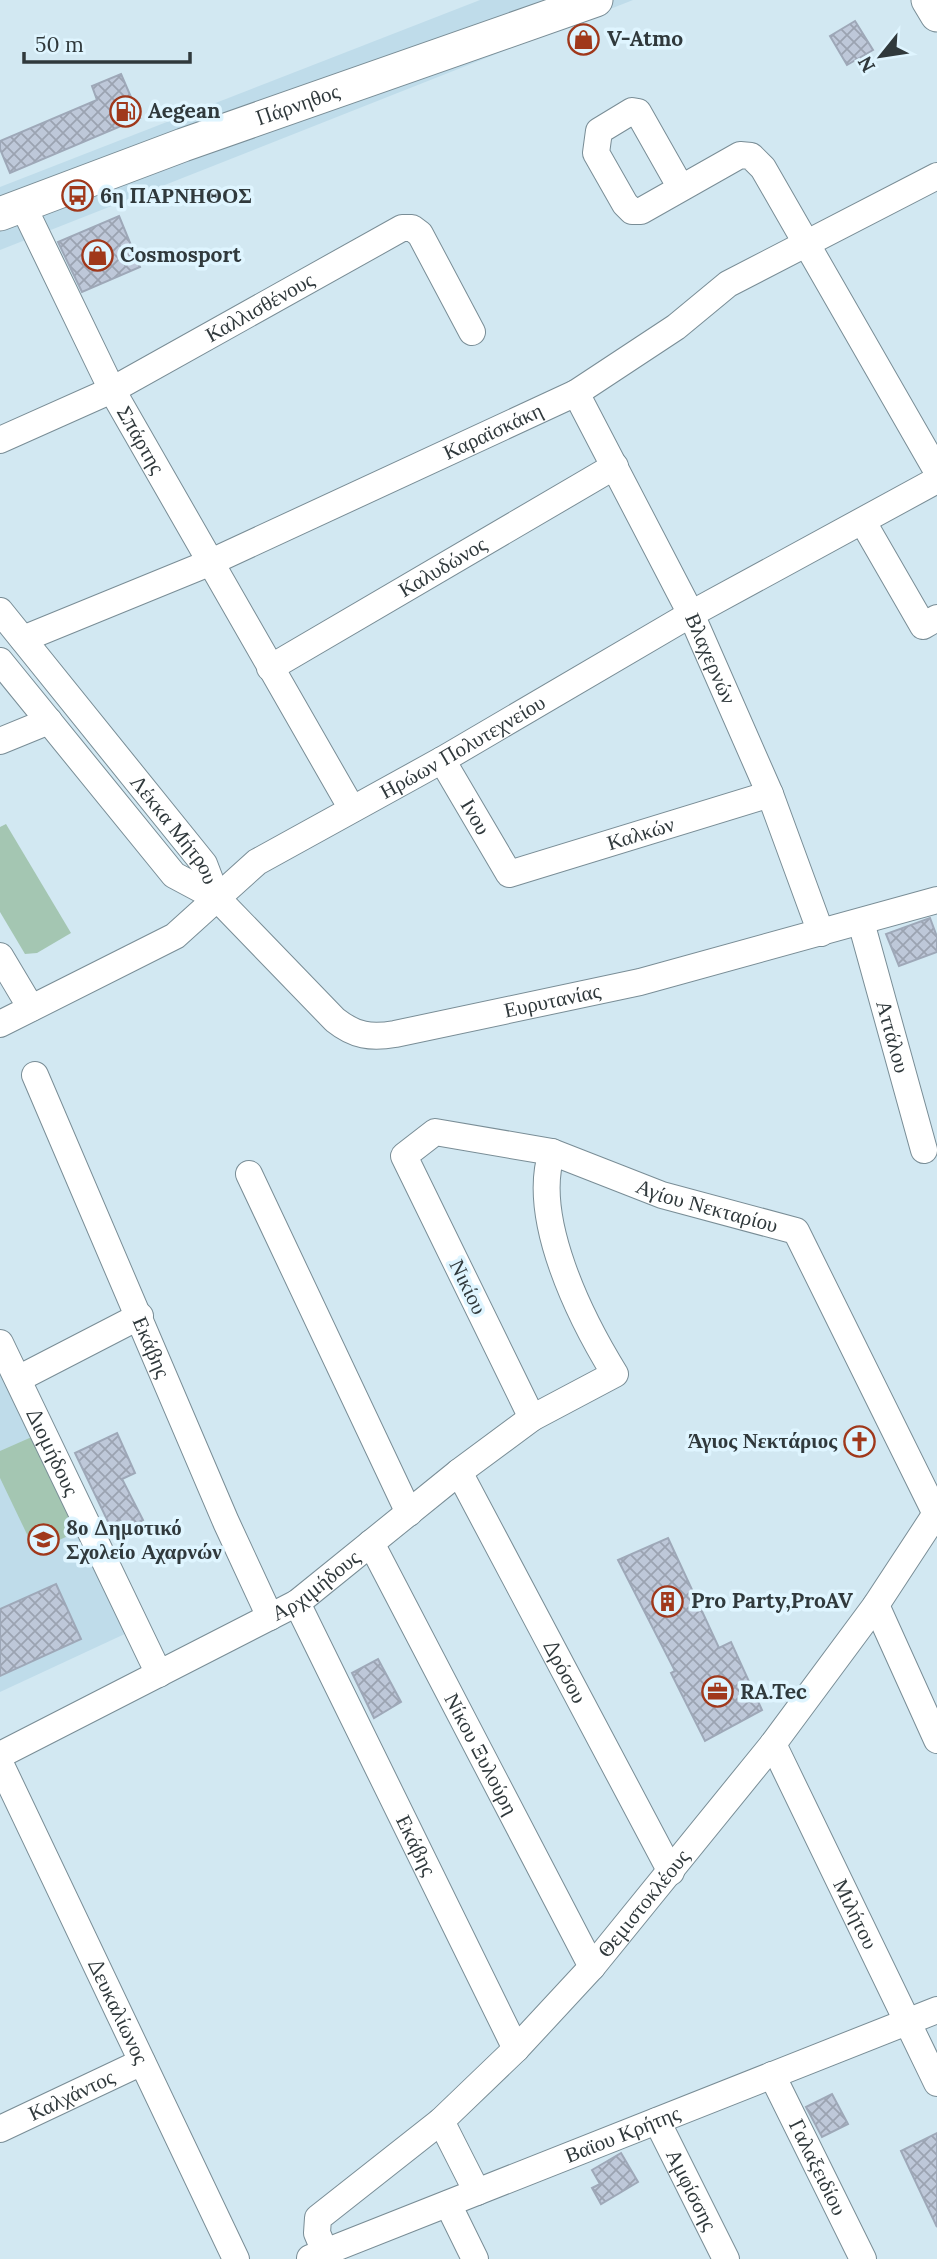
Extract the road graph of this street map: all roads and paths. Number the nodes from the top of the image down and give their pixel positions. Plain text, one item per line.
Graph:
1 (596, 0) edge
2 (928, 0) edge
3 (937, 15) edge
4 (937, 176) edge
5 (681, 188) dead end
6 (11, 210) edge
7 (806, 242) junction
8 (472, 332) dead end
9 (112, 390) junction
10 (576, 393) junction
11 (0, 440) edge
12 (615, 466) junction
13 (937, 471) edge
14 (937, 480) edge
15 (863, 522) junction
16 (208, 563) junction
17 (691, 614) junction
18 (1, 615) edge
19 (937, 618) edge
20 (23, 639) junction
21 (0, 661) edge
22 (270, 668) junction
23 (49, 721) junction
24 (0, 741) edge
25 (442, 760) junction
26 (770, 794) junction
27 (352, 809) junction
28 (509, 874) joint
29 (217, 898) junction
30 (937, 900) edge
31 (861, 922) junction
32 (821, 933) junction
33 (0, 956) edge
34 (31, 1008) junction
35 (0, 1024) edge
36 (35, 1075) dead end
37 (924, 1150) dead end
38 (552, 1152) junction
39 (404, 1156) joint
40 (249, 1174) dead end
41 (140, 1316) junction
42 (0, 1343) edge
43 (18, 1379) junction
44 (532, 1418) junction
45 (459, 1472) junction
46 (409, 1513) junction
47 (936, 1513) edge
48 (371, 1543) junction
49 (297, 1603) junction
50 (876, 1605) junction
51 (270, 1617) junction
52 (159, 1674) junction
53 (937, 1740) edge
54 (773, 1744) junction
55 (0, 1755) edge
56 (0, 1763) edge
57 (671, 1872) junction
58 (592, 1967) junction
59 (937, 2010) edge
60 (908, 2022) junction
61 (516, 2049) junction
62 (142, 2062) junction
63 (772, 2076) junction
64 (937, 2083) edge
65 (441, 2121) junction
66 (657, 2121) junction
67 (0, 2129) edge
68 (477, 2192) junction
69 (448, 2204) junction
70 (316, 2256) edge
71 (236, 2259) edge
72 (475, 2259) edge
73 (726, 2259) edge
74 (863, 2259) edge

1 - 6 main road, Πάρνηθος
2 - 3 main road
4 - 7 street, Καραϊσκάκη
5 - 7 street
6 - 9 street, Σπάρτης
7 - 10 street, Καραϊσκάκη
7 - 13 street
8 - 9 street, Καλλισθένους
9 - 11 street, Καλλισθένους
9 - 16 street, Σπάρτης
10 - 12 street, Βλαχερνών
10 - 16 street, Καραϊσκάκη
12 - 17 street, Βλαχερνών
12 - 22 street, Καλυδώνος
14 - 15 street, Ηρώων Πολυτεχνείου
15 - 17 street, Ηρώων Πολυτεχνείου
15 - 19 street
16 - 20 street, Καραϊσκάκη
16 - 22 street, Σπάρτης
17 - 25 street, Ηρώων Πολυτεχνείου
17 - 26 street, Βλαχερνών
18 - 20 street, Λέκκα Μήτρου
20 - 29 street, Λέκκα Μήτρου
21 - 23 street, Λέκκα Μήτρου
22 - 27 street, Σπάρτης
23 - 24 street
23 - 29 street, Λέκκα Μήτρου
25 - 27 street, Ηρώων Πολυτεχνείου
25 - 28 street, Ινου
26 - 28 street, Καλκών
26 - 32 street, Βλαχερνών
27 - 29 street, Ηρώων Πολυτεχνείου
29 - 32 street, Ευρυτανίας
29 - 34 street, Ηρώων Πολυτεχνείου
30 - 31 street, Ευρυτανίας
31 - 32 street, Ευρυτανίας
31 - 37 street, Αττάλου
33 - 34 street
34 - 35 street, Ηρώων Πολυτεχνείου
36 - 41 street, Εκάβης
38 - 39 street, Αγίου Νεκταρίου
38 - 44 street, Αρχιμήδους
38 - 47 street, Αγίου Νεκταρίου
39 - 44 street, Νικίου
40 - 46 street
41 - 43 street
41 - 51 street, Εκάβης
42 - 43 street, Διομήδους
43 - 52 street, Διομήδους
44 - 45 street, Αρχιμήδους
45 - 46 street, Αρχιμήδους
45 - 57 street, Δρόσου
46 - 48 street, Αρχιμήδους
47 - 50 street, Θεμιστοκλέους
48 - 49 street, Αρχιμήδους
48 - 58 street, Νίκου Ξυλούρη
49 - 51 street, Αρχιμήδους
49 - 61 street, Εκάβης
50 - 53 street
50 - 54 street, Θεμιστοκλέους
51 - 52 street, Αρχιμήδους
52 - 55 street, Αρχιμήδους
54 - 57 street, Θεμιστοκλέους
54 - 60 street, Μιλήτου
56 - 62 street, Δευκαλίωνος
57 - 58 street, Θεμιστοκλέους
58 - 61 street, Θεμιστοκλέους
59 - 60 street, Βαϊου Κρήτης
60 - 63 street, Βαϊου Κρήτης
60 - 64 street, Μιλήτου
61 - 65 street, Θεμιστοκλέους
62 - 67 street, Καλχάντος
62 - 71 street, Δευκαλίωνος
63 - 66 street, Βαϊου Κρήτης
63 - 74 street, Γαλαξειδίου
65 - 68 street
65 - 70 street, Θεμιστοκλέους
66 - 68 street, Βαϊου Κρήτης
66 - 73 street, Αμφίσσης
68 - 69 street, Βαϊου Κρήτης
69 - 70 street, Βαϊου Κρήτης
69 - 72 street

